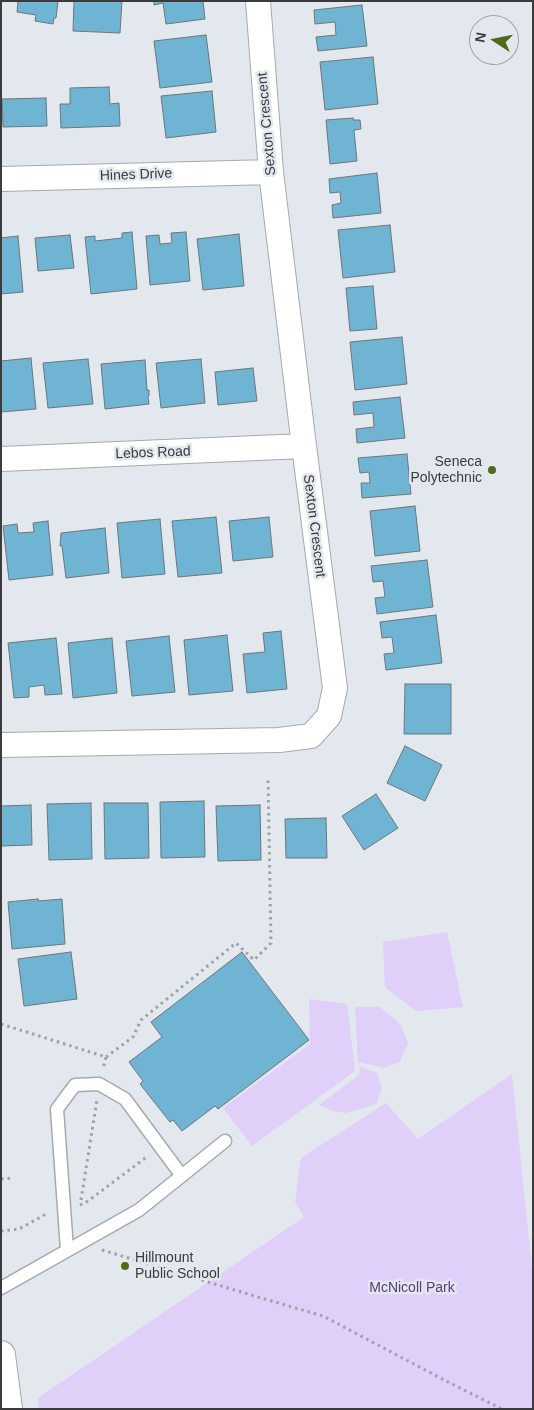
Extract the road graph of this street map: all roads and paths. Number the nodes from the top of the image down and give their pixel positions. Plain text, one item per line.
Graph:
1 (258, 1) edge
2 (272, 172) junction
3 (1, 179) edge
4 (304, 446) junction
5 (1, 459) edge
6 (1, 745) edge
7 (268, 778) dead end
8 (106, 1058) dead end
9 (225, 1141) dead end
10 (160, 1147) junction
11 (182, 1176) junction
12 (12, 1178) dead end
13 (1, 1179) edge
14 (80, 1205) dead end
15 (18, 1229) dead end
16 (1, 1231) edge
17 (80, 1243) junction
18 (67, 1250) junction
19 (1, 1288) edge
20 (1, 1355) edge
21 (8, 1409) edge
22 (502, 1409) edge

1 - 2 street, Sexton Crescent
2 - 3 street, Hines Drive
2 - 4 street, Sexton Crescent
4 - 5 street, Lebos Road
4 - 6 street, Sexton Crescent
7 - 8 path
9 - 11 lane
10 - 11 lane
10 - 14 path
10 - 18 lane
11 - 17 lane
12 - 13 path
15 - 16 path
17 - 18 lane
17 - 22 path
18 - 19 lane
20 - 21 street

